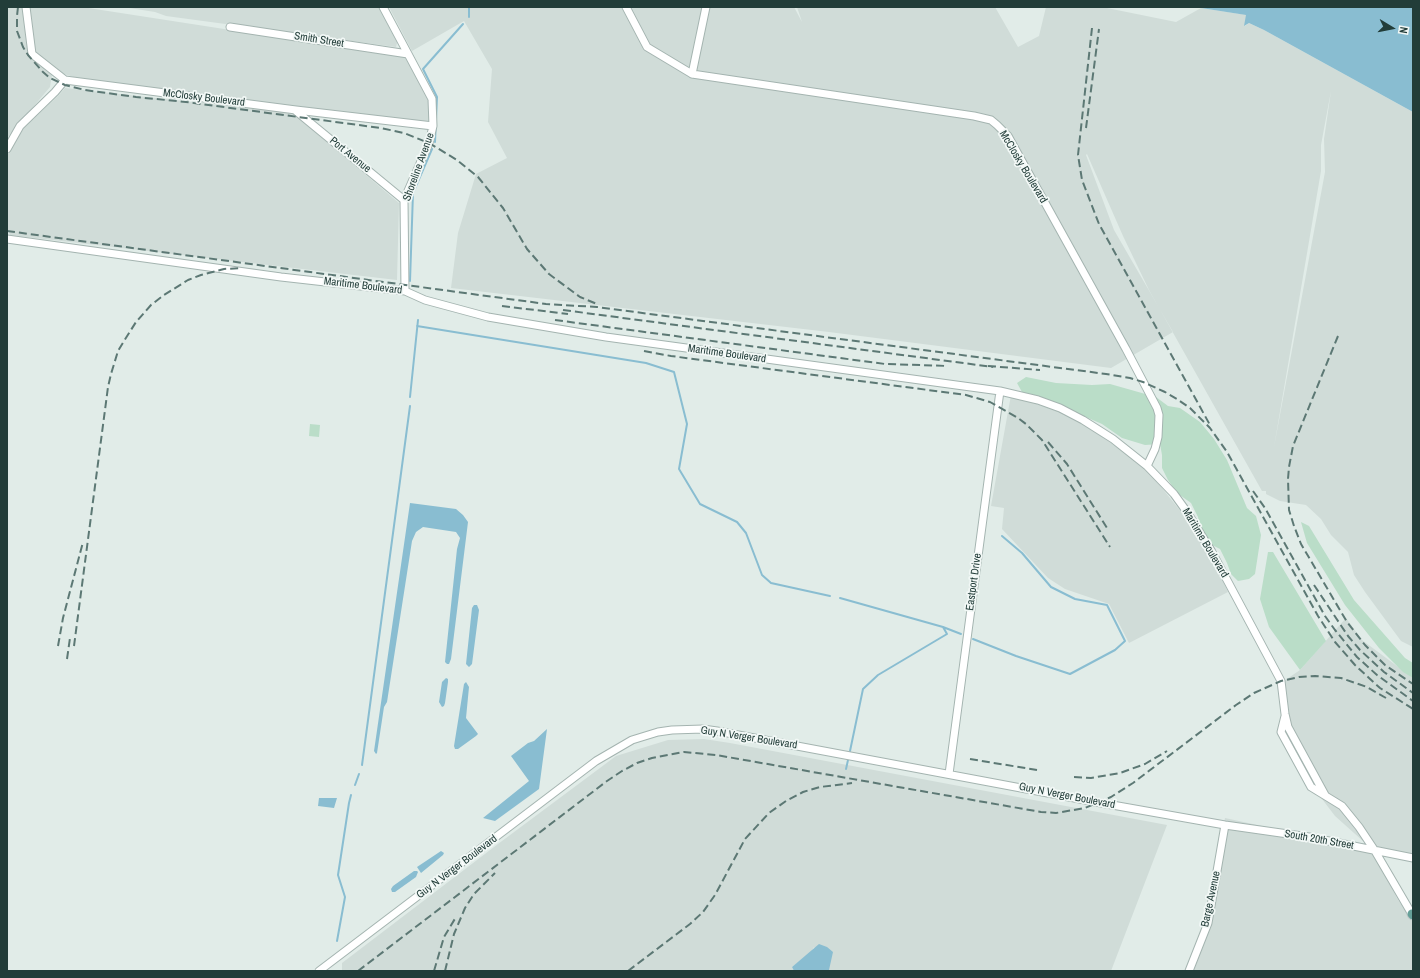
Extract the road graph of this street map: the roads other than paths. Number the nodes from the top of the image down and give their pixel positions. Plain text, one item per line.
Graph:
1 (26, 7) edge
2 (383, 7) edge
3 (626, 7) edge
4 (706, 7) edge
5 (230, 27) dead end
6 (408, 54) junction
7 (692, 74) junction
8 (65, 80) junction
9 (296, 110) junction
10 (433, 126) junction
11 (7, 149) edge
12 (404, 200) junction
13 (7, 239) edge
14 (405, 291) junction
15 (1000, 390) junction
16 (1147, 466) junction
17 (1285, 714) junction
18 (949, 774) junction
19 (1325, 795) junction
20 (1225, 825) junction
21 (1375, 851) junction
22 (1413, 858) edge
23 (1413, 915) edge
24 (319, 971) edge
25 (1189, 971) edge

1 - 8 street
2 - 6 street, Shoreline Avenue
3 - 7 street, McClosky Boulevard
4 - 7 street
5 - 6 street, Smith Street
6 - 10 street, Shoreline Avenue
7 - 16 street, McClosky Boulevard
8 - 9 street, McClosky Boulevard
8 - 11 street
9 - 10 street, McClosky Boulevard
9 - 12 street, Port Avenue
10 - 12 street, Shoreline Avenue
12 - 14 street, Shoreline Avenue
13 - 14 street, Maritime Boulevard
14 - 15 street, Maritime Boulevard
15 - 16 street, Maritime Boulevard
15 - 18 street, Eastport Drive
16 - 17 street, Maritime Boulevard
17 - 19 street, Maritime Boulevard
17 - 19 street, Maritime Boulevard
18 - 20 street, Guy N Verger Boulevard
18 - 24 street, Guy N Verger Boulevard
19 - 21 street, Maritime Boulevard
20 - 21 street, South 20th Street
20 - 25 street, Barge Avenue
21 - 22 street, South 20th Street
21 - 23 street, Maritime Boulevard

